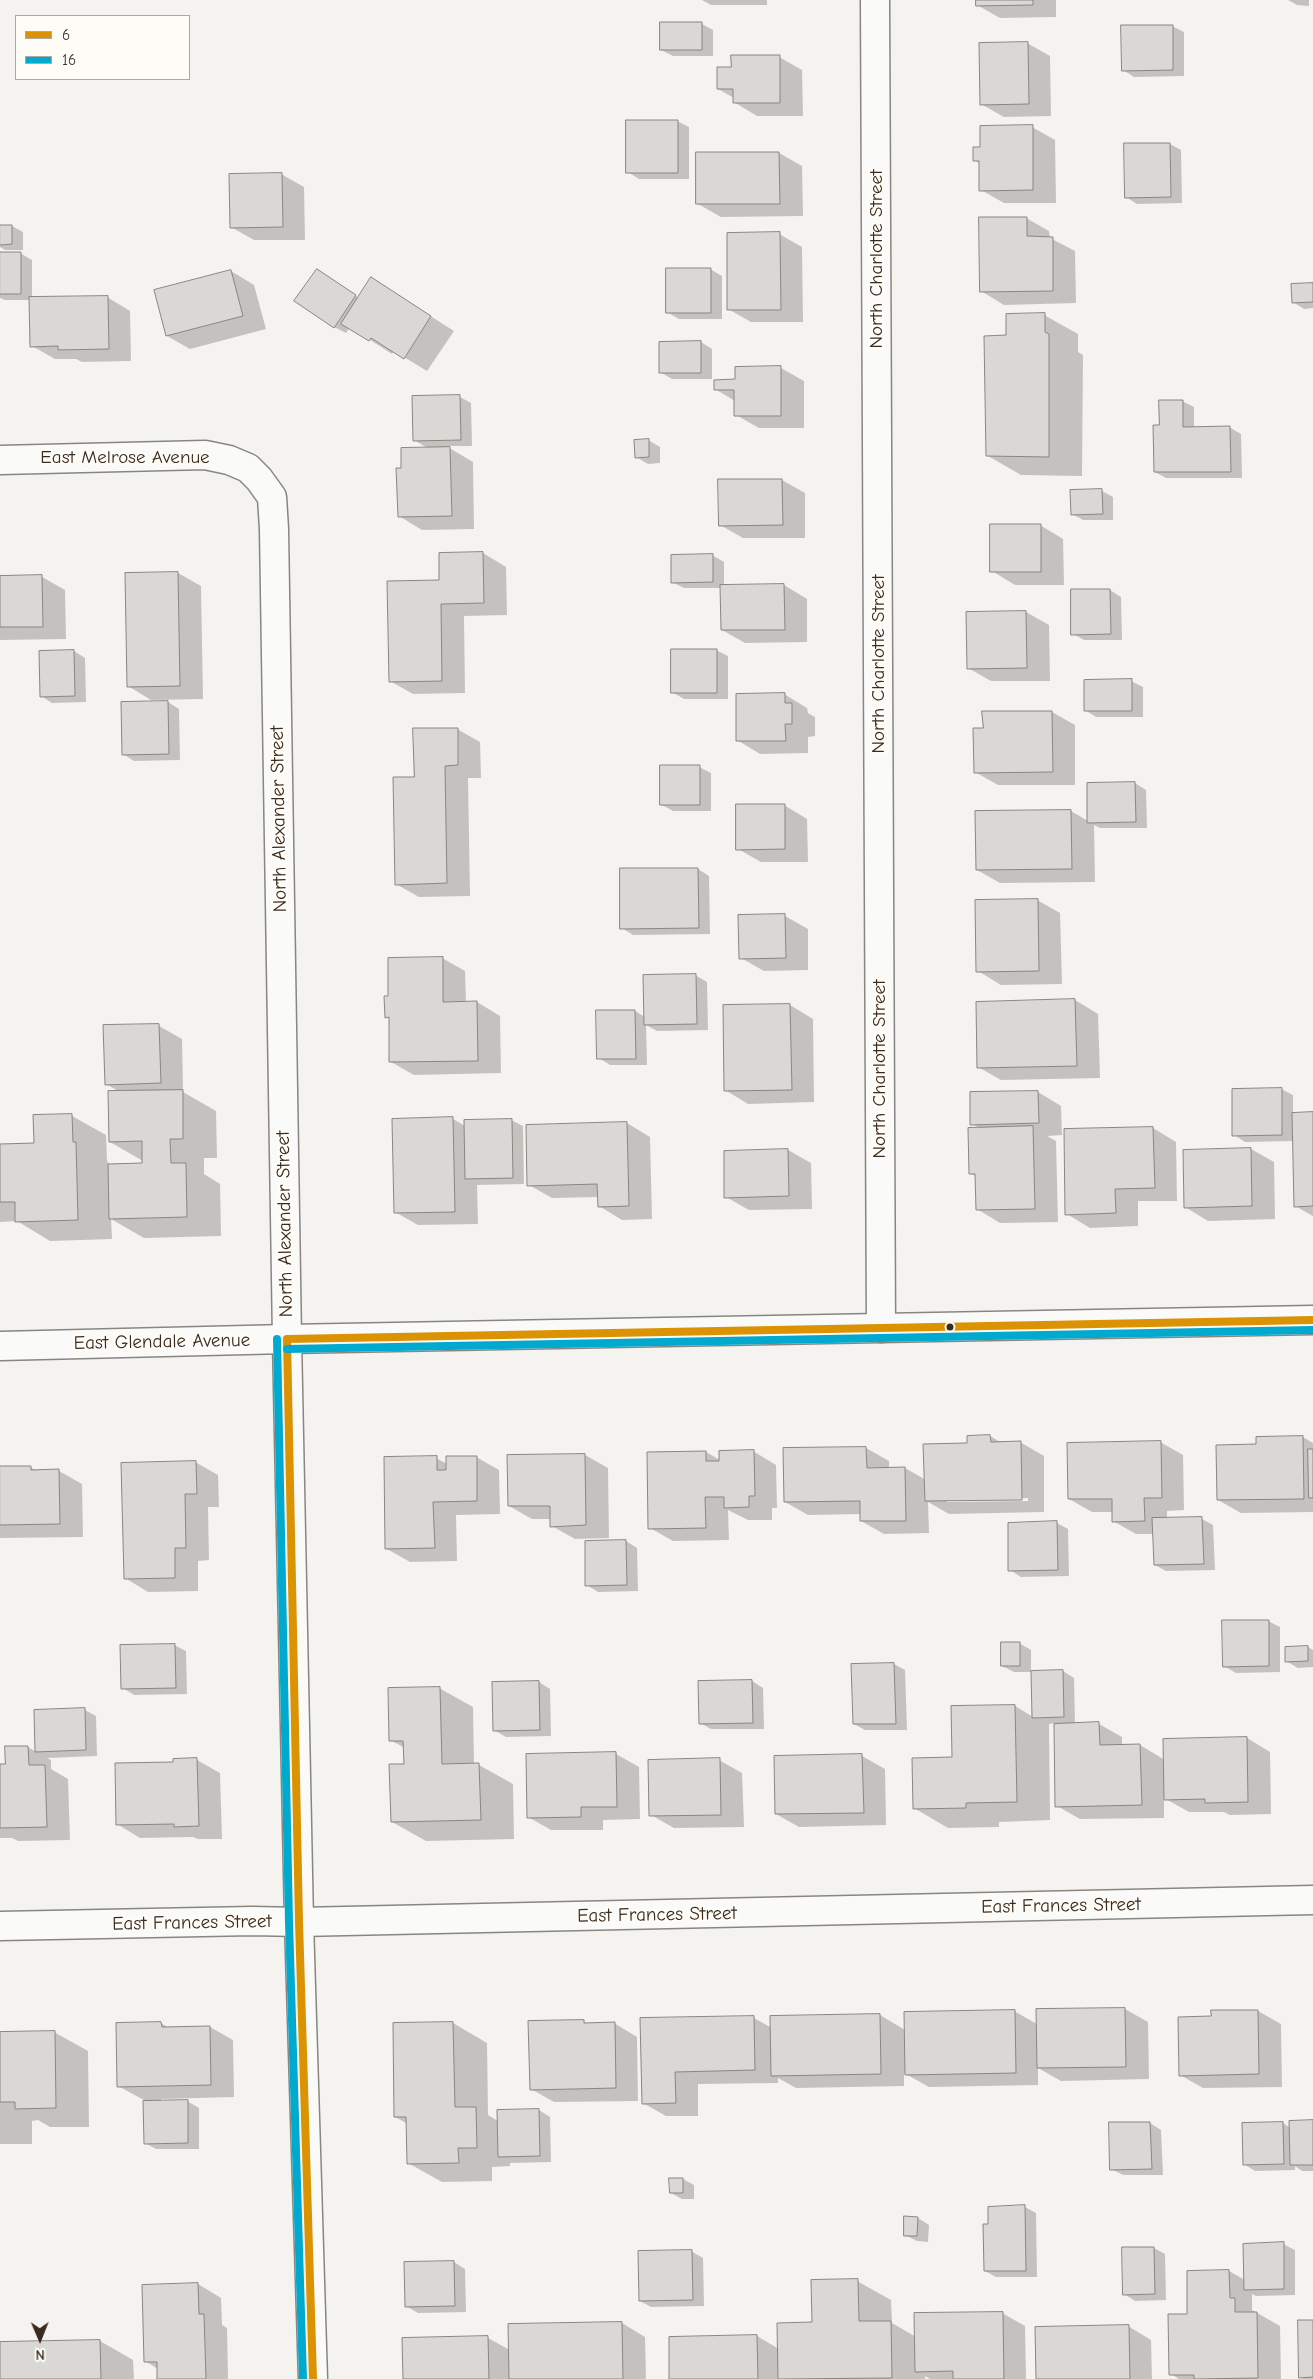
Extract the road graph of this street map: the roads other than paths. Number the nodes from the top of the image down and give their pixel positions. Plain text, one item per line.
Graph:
1 (875, 0) edge
2 (0, 460) edge
3 (248, 468) joint
4 (1313, 1320) edge
5 (880, 1328) junction
6 (287, 1339) junction
7 (0, 1346) edge
8 (1313, 1900) edge
9 (300, 1922) junction
10 (0, 1926) edge
11 (313, 2379) edge

1 - 5 street, North Charlotte Street
2 - 3 street, East Melrose Avenue
3 - 6 street, North Alexander Street
4 - 5 street, East Glendale Avenue
5 - 6 street, East Glendale Avenue
6 - 7 street, East Glendale Avenue
6 - 9 street, North Alexander Street
8 - 9 street, East Frances Street
9 - 10 street, East Frances Street
9 - 11 street, North Alexander Street

